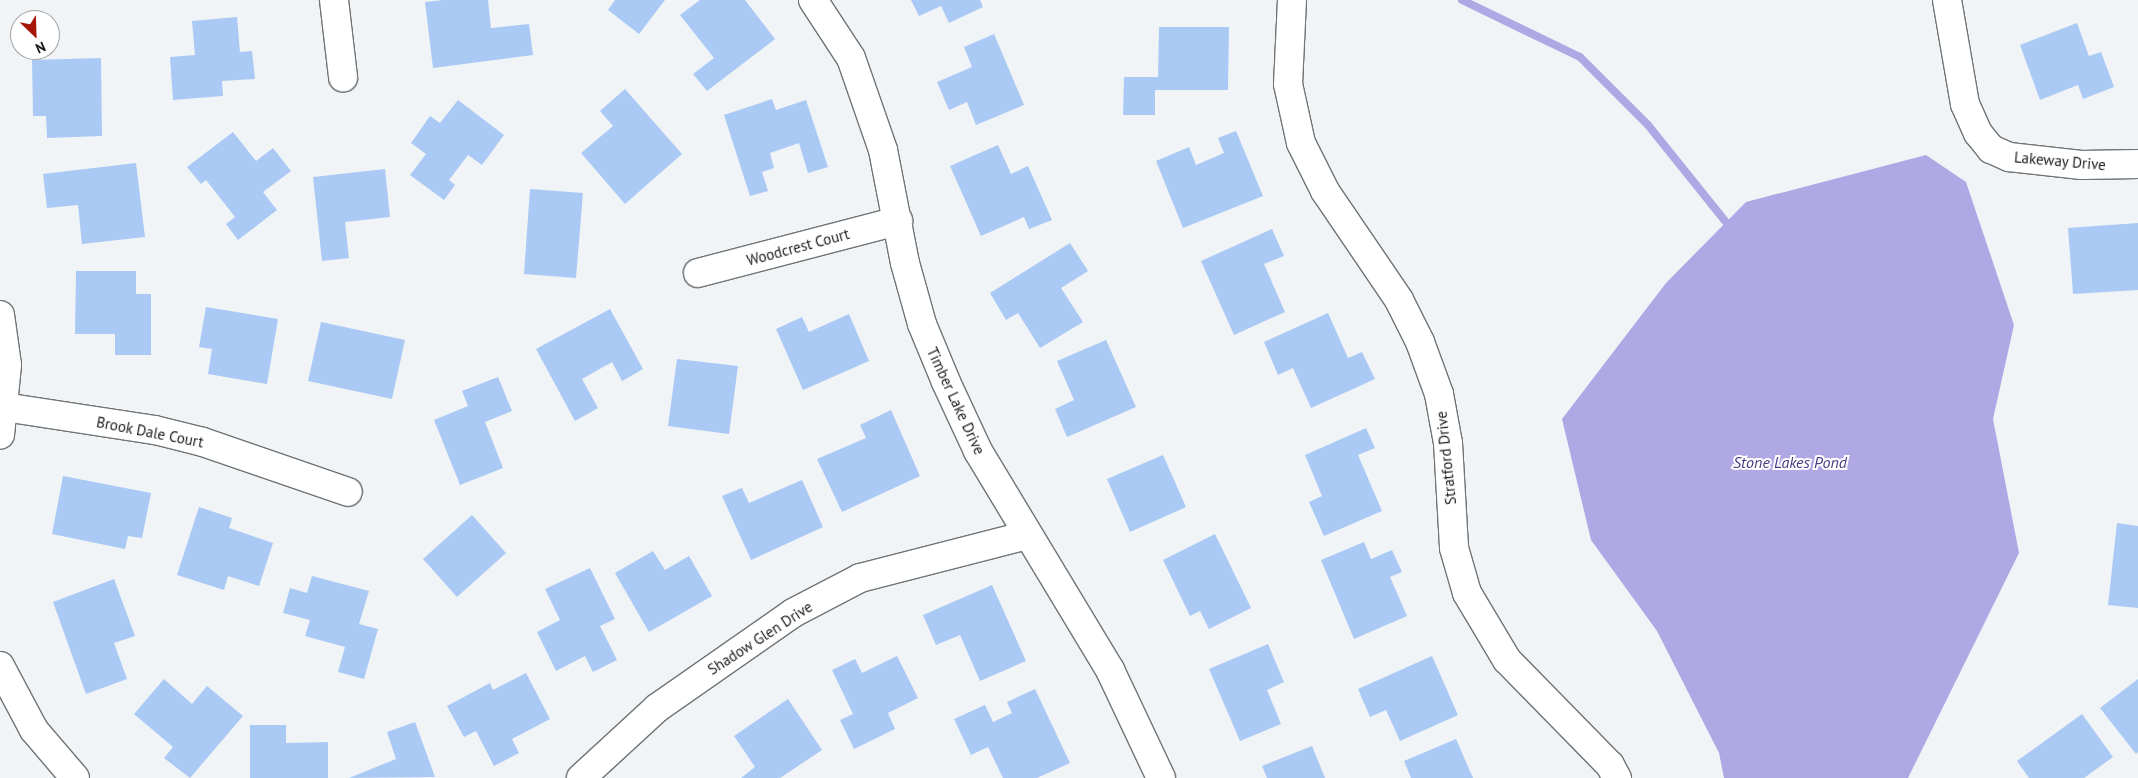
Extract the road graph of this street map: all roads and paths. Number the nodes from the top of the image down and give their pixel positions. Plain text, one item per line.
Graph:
1 (334, 0) edge
2 (813, 0) edge
3 (1292, 0) edge
4 (1946, 0) edge
5 (343, 77) dead end
6 (2138, 164) edge
7 (898, 221) junction
8 (698, 273) dead end
9 (0, 315) edge
10 (4, 407) junction
11 (0, 436) edge
12 (348, 492) dead end
13 (1027, 534) junction
14 (0, 666) edge
15 (76, 778) edge
16 (581, 778) edge
17 (1161, 778) edge
18 (1617, 778) edge

1 - 5 street
2 - 7 street, Timber Lake Drive
3 - 18 street, Stratford Drive
4 - 6 street, Lakeway Drive
7 - 8 street, Woodcrest Court
7 - 13 street, Timber Lake Drive
9 - 10 street
10 - 11 street
10 - 12 street, Brook Dale Court
13 - 16 street, Shadow Glen Drive
13 - 17 street, Timber Lake Drive
14 - 15 street

